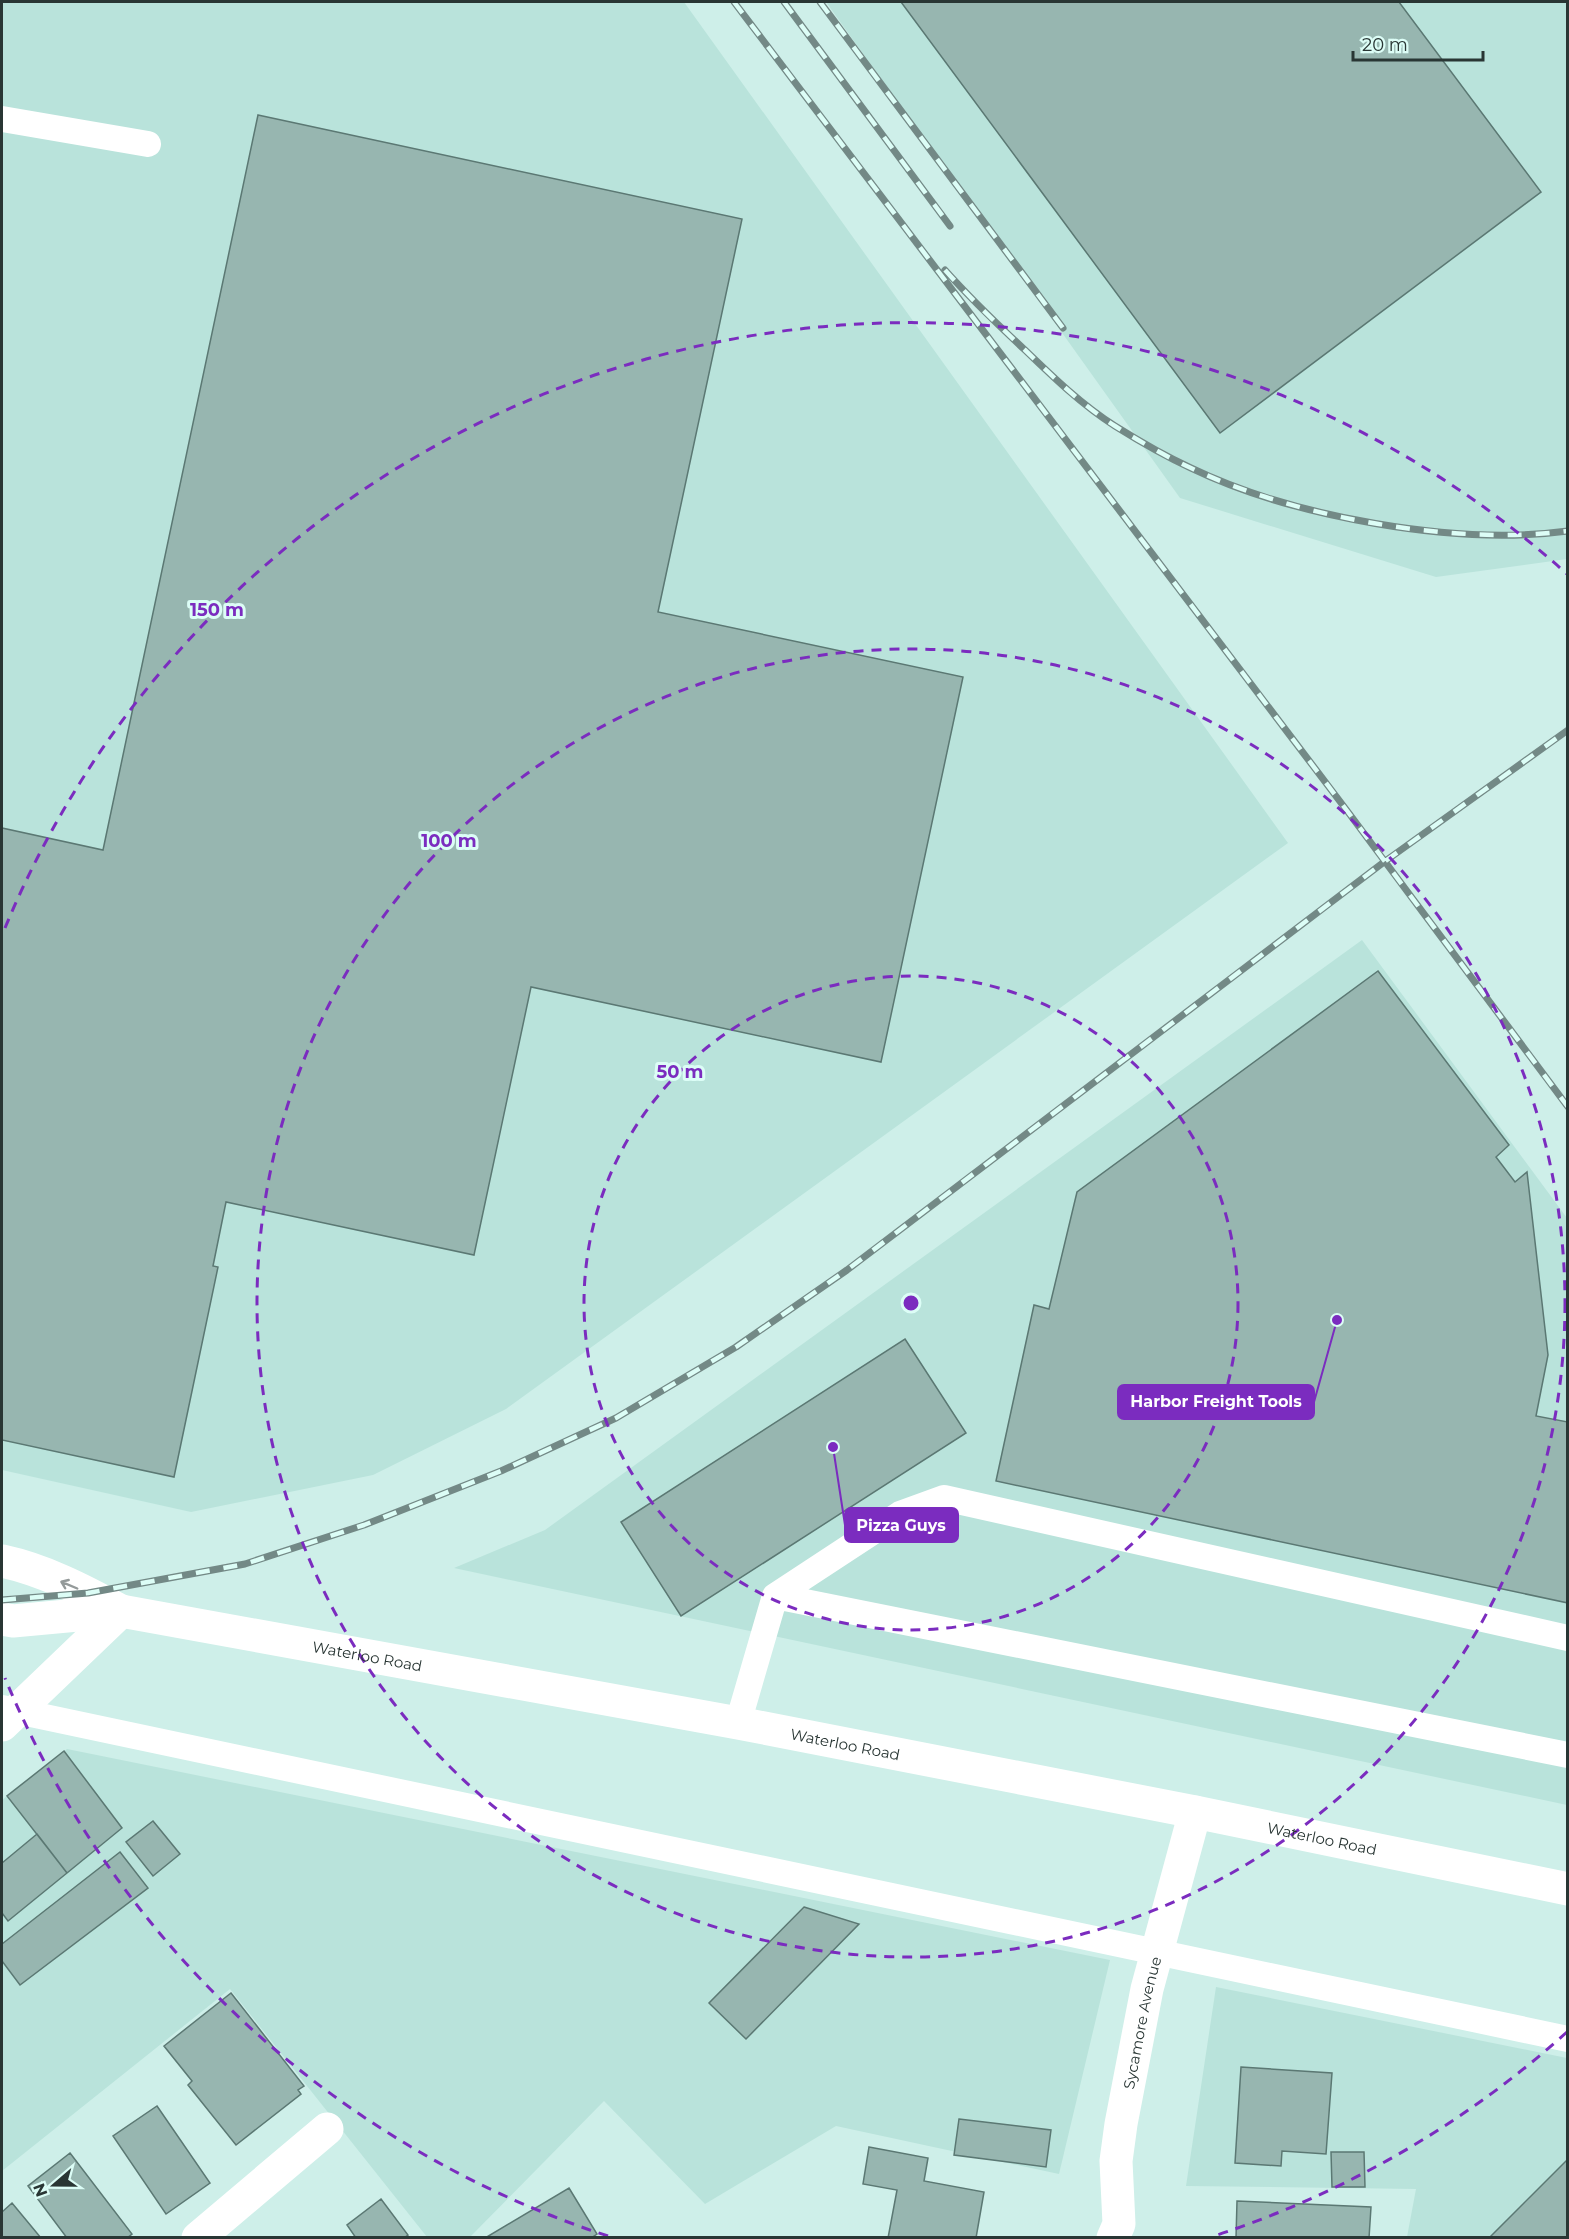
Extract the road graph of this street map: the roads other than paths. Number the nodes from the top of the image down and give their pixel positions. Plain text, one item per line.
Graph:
1 (2, 119) edge
2 (148, 144) dead end
3 (2, 1561) edge
4 (776, 1596) junction
5 (121, 1611) junction
6 (2, 1619) edge
7 (1568, 1638) edge
8 (6, 1715) edge
9 (738, 1724) junction
10 (1568, 1755) edge
11 (1195, 1812) junction
12 (1568, 1889) edge
13 (1157, 1953) junction
14 (1568, 2040) edge
15 (327, 2129) dead end
16 (1120, 2233) edge
17 (198, 2238) edge

1 - 2 lane
5 -> 3 main road, Waterloo Road
4 - 7 lane
4 - 9 lane
4 - 10 lane
5 - 6 main road, Waterloo Road
5 - 8 main road
5 - 9 main road, Waterloo Road
8 - 13 lane
9 - 11 main road, Waterloo Road
11 - 12 main road, Waterloo Road
11 - 13 main road, Sycamore Avenue
13 - 14 lane
13 - 16 main road, Sycamore Avenue
15 - 17 main road

